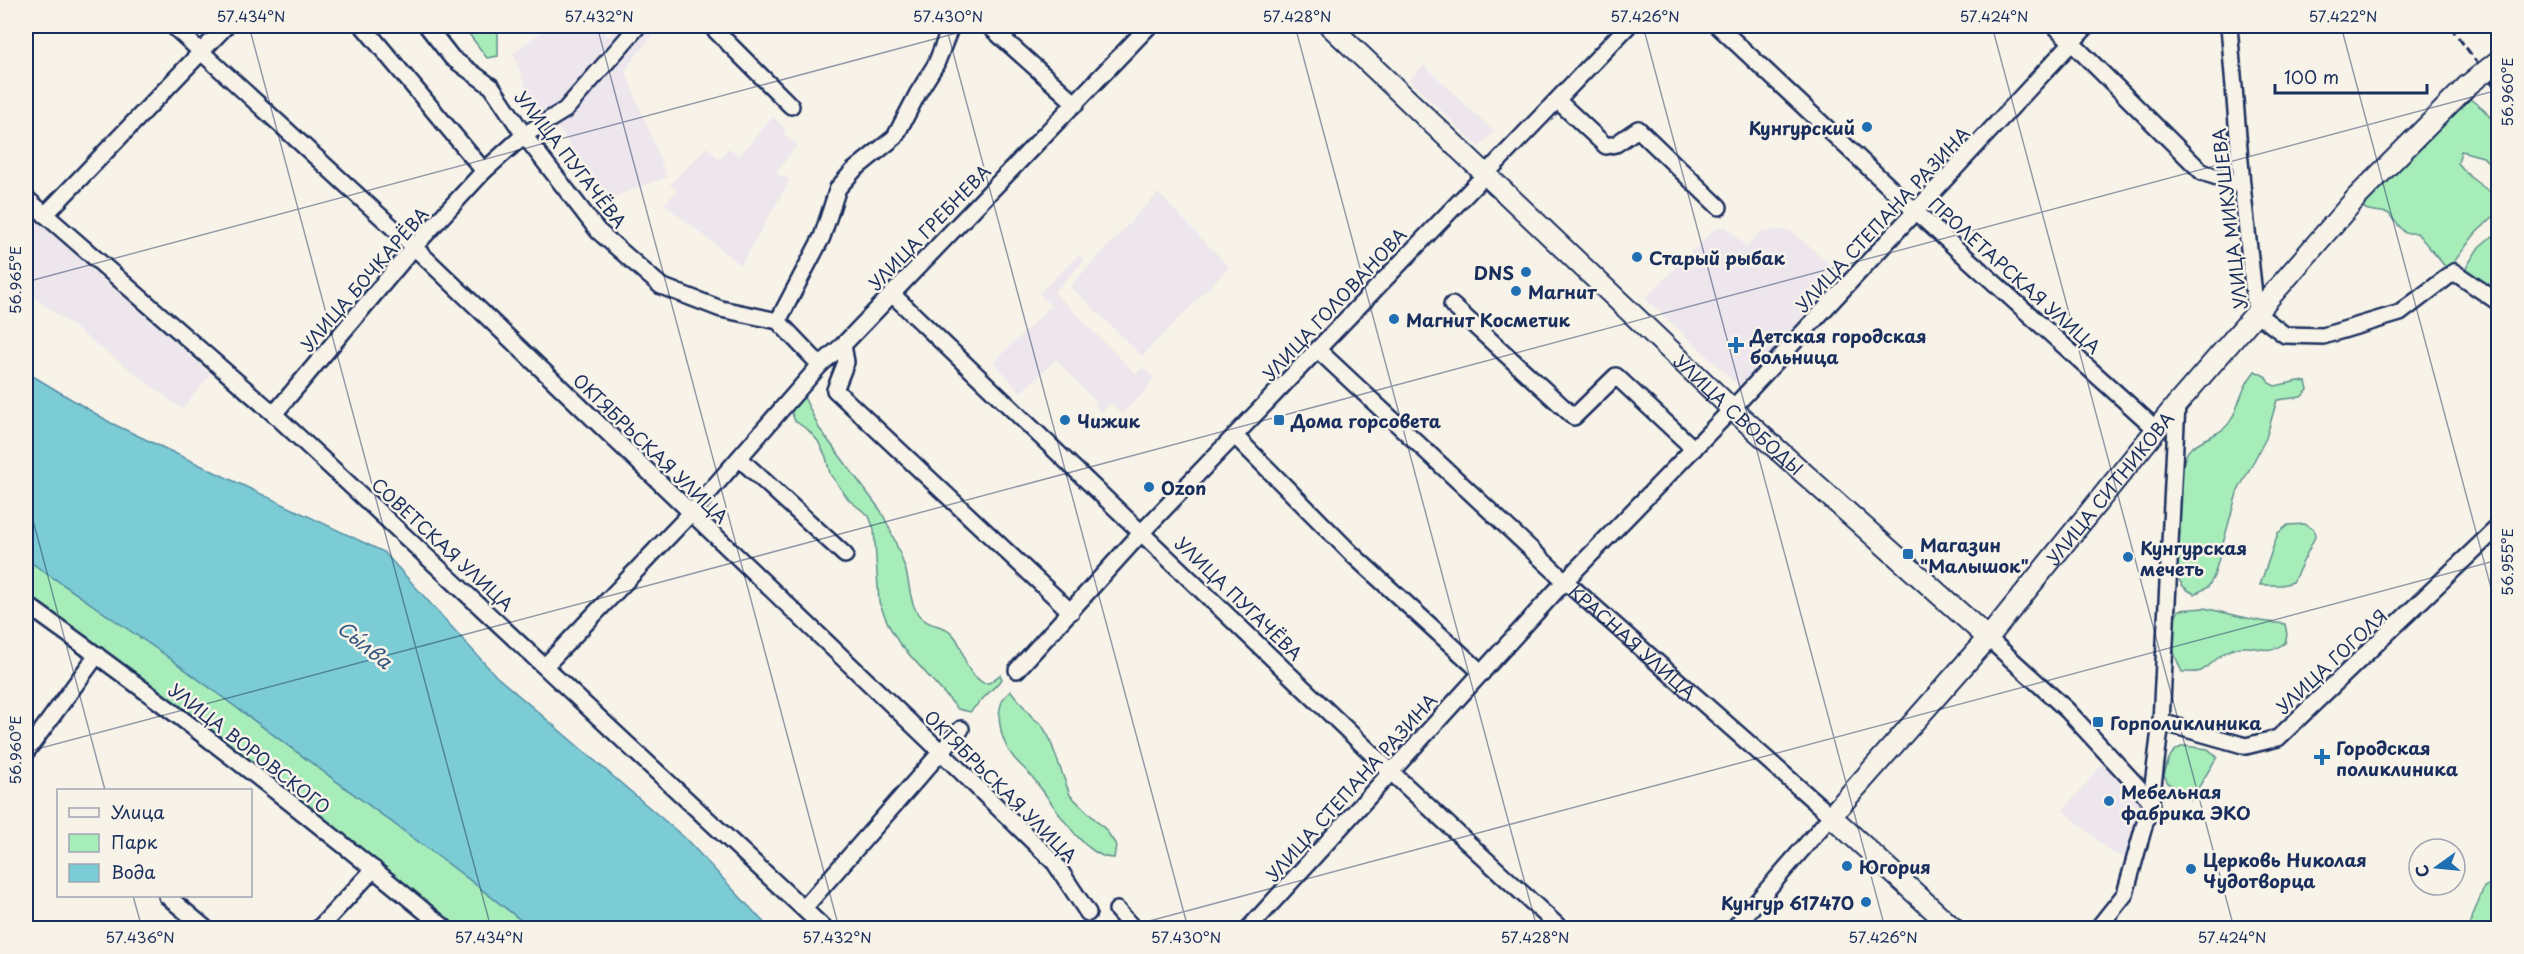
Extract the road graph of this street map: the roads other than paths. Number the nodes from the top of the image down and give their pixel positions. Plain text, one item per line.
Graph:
1 (172, 26) edge
2 (226, 26) edge
3 (363, 26) edge
4 (428, 26) edge
5 (638, 26) edge
6 (711, 26) edge
7 (951, 26) edge
8 (989, 26) edge
9 (1149, 26) edge
10 (1330, 26) edge
11 (1628, 26) edge
12 (1718, 26) edge
13 (2055, 26) edge
14 (2087, 26) edge
15 (2229, 26) edge
16 (2072, 41) junction
17 (201, 53) junction
18 (2499, 61) edge
19 (1558, 101) junction
20 (1076, 104) junction
21 (791, 106) dead end
22 (524, 135) junction
23 (484, 171) junction
24 (1485, 174) junction
25 (2242, 185) junction
26 (26, 198) edge
27 (1719, 207) dead end
28 (1916, 212) junction
29 (45, 215) junction
30 (414, 247) junction
31 (892, 294) junction
32 (2499, 302) edge
33 (1452, 305) dead end
34 (2256, 313) junction
35 (778, 321) junction
36 (843, 345) junction
37 (1318, 350) junction
38 (820, 365) junction
39 (2177, 404) junction
40 (1732, 409) junction
41 (274, 414) junction
42 (2156, 429) junction
43 (1236, 436) junction
44 (1694, 449) junction
45 (739, 458) junction
46 (691, 513) junction
47 (2499, 527) edge
48 (1142, 532) junction
49 (844, 555) dead end
50 (1565, 581) junction
51 (26, 604) edge
52 (1071, 612) junction
53 (1988, 638) junction
54 (98, 655) junction
55 (545, 666) junction
56 (1017, 670) dead end
57 (1482, 673) junction
58 (2161, 722) junction
59 (961, 729) dead end
60 (26, 752) edge
61 (941, 752) junction
62 (1391, 772) junction
63 (2151, 801) junction
64 (1831, 816) junction
65 (374, 869) junction
66 (168, 897) edge
67 (804, 908) junction
68 (1117, 910) dead end
69 (1088, 912) dead end
70 (205, 928) edge
71 (320, 928) edge
72 (445, 928) edge
73 (824, 928) edge
74 (1133, 928) edge
75 (1249, 928) edge
76 (1560, 928) edge
77 (1734, 928) edge
78 (1953, 928) edge
79 (2098, 928) edge

1 - 17 street, ОКТЯБРЬСКАЯ УЛИЦА
2 - 17 street
3 - 23 street
4 - 22 street, УЛИЦА ПУГАЧЁВА
5 - 22 street, УЛИЦА БОЧКАРЁВА
6 - 21 street
7 - 35 street
8 - 20 street
9 - 20 street, УЛИЦА ГРЕБНЕВА
10 - 24 main road, УЛИЦА СВОБОДЫ
11 - 19 street, УЛИЦА ГОЛОВАНОВА
12 - 28 street, ПРОЛЕТАРСКАЯ УЛИЦА
13 - 16 street
14 - 16 street, УЛИЦА СТЕПАНА РАЗИНА
15 - 25 street, УЛИЦА МИКУШЕВА
16 - 25 street
16 - 28 street, УЛИЦА СТЕПАНА РАЗИНА
17 - 29 street
17 - 30 street, ОКТЯБРЬСКАЯ УЛИЦА
18 - 34 main road, УЛИЦА СИТНИКОВА, bridge
19 - 24 street, УЛИЦА ГОЛОВАНОВА
19 - 27 street
20 - 31 street, УЛИЦА ГРЕБНЕВА
22 - 23 street, УЛИЦА БОЧКАРЁВА
22 - 35 street, УЛИЦА ПУГАЧЁВА
23 - 30 street, УЛИЦА БОЧКАРЁВА
24 - 37 street, УЛИЦА ГОЛОВАНОВА
24 - 40 main road, УЛИЦА СВОБОДЫ
25 - 34 street, УЛИЦА МИКУШЕВА
26 - 29 street, СОВЕТСКАЯ УЛИЦА
28 - 40 street, УЛИЦА СТЕПАНА РАЗИНА
28 - 42 street, ПРОЛЕТАРСКАЯ УЛИЦА
29 - 41 street, СОВЕТСКАЯ УЛИЦА
30 - 41 street, УЛИЦА БОЧКАРЁВА
30 - 46 street, ОКТЯБРЬСКАЯ УЛИЦА
31 - 36 street, УЛИЦА ГРЕБНЕВА
31 - 48 street, УЛИЦА ПУГАЧЁВА
32 - 34 street, УЛИЦА МИКУШЕВА
33 - 44 street
34 - 39 main road, УЛИЦА СИТНИКОВА
35 - 38 street
36 - 38 street, УЛИЦА ГРЕБНЕВА
36 - 52 street
37 - 43 street, УЛИЦА ГОЛОВАНОВА
37 - 50 street, КРАСНАЯ УЛИЦА
38 - 45 street, УЛИЦА ГРЕБНЕВА
39 - 42 main road, УЛИЦА СИТНИКОВА
39 - 58 street
40 - 44 street, УЛИЦА СТЕПАНА РАЗИНА
40 - 53 main road, УЛИЦА СВОБОДЫ
41 - 55 street, СОВЕТСКАЯ УЛИЦА
42 - 53 main road, УЛИЦА СИТНИКОВА
43 - 48 street, УЛИЦА ГОЛОВАНОВА
43 - 57 street
44 - 50 street, УЛИЦА СТЕПАНА РАЗИНА
45 - 46 street, УЛИЦА ГРЕБНЕВА
45 - 49 street
46 - 55 street, УЛИЦА ГРЕБНЕВА
46 - 61 street, ОКТЯБРЬСКАЯ УЛИЦА
47 - 58 street, УЛИЦА ГОГОЛЯ
48 - 52 street, УЛИЦА ГОЛОВАНОВА
48 - 62 street, УЛИЦА ПУГАЧЁВА
50 - 57 street, УЛИЦА СТЕПАНА РАЗИНА
50 - 64 street, КРАСНАЯ УЛИЦА
51 - 54 street, УЛИЦА ВОРОВСКОГО
52 - 56 street, УЛИЦА ГОЛОВАНОВА
53 - 63 street, УЛИЦА СВОБОДЫ
53 - 64 main road, УЛИЦА СИТНИКОВА
54 - 60 street
54 - 65 street, УЛИЦА ВОРОВСКОГО
55 - 67 street, СОВЕТСКАЯ УЛИЦА
57 - 62 street, УЛИЦА СТЕПАНА РАЗИНА
58 - 63 street
59 - 61 street
61 - 67 street
61 - 69 street, ОКТЯБРЬСКАЯ УЛИЦА
62 - 75 street, УЛИЦА СТЕПАНА РАЗИНА
62 - 76 street, УЛИЦА ПУГАЧЁВА
63 - 79 street
64 - 77 street, УЛИЦА СИТНИКОВА
64 - 78 main road, КРАСНАЯ УЛИЦА
65 - 71 street
65 - 72 street, УЛИЦА ВОРОВСКОГО
66 - 70 street
67 - 73 street, СОВЕТСКАЯ УЛИЦА
68 - 74 street

